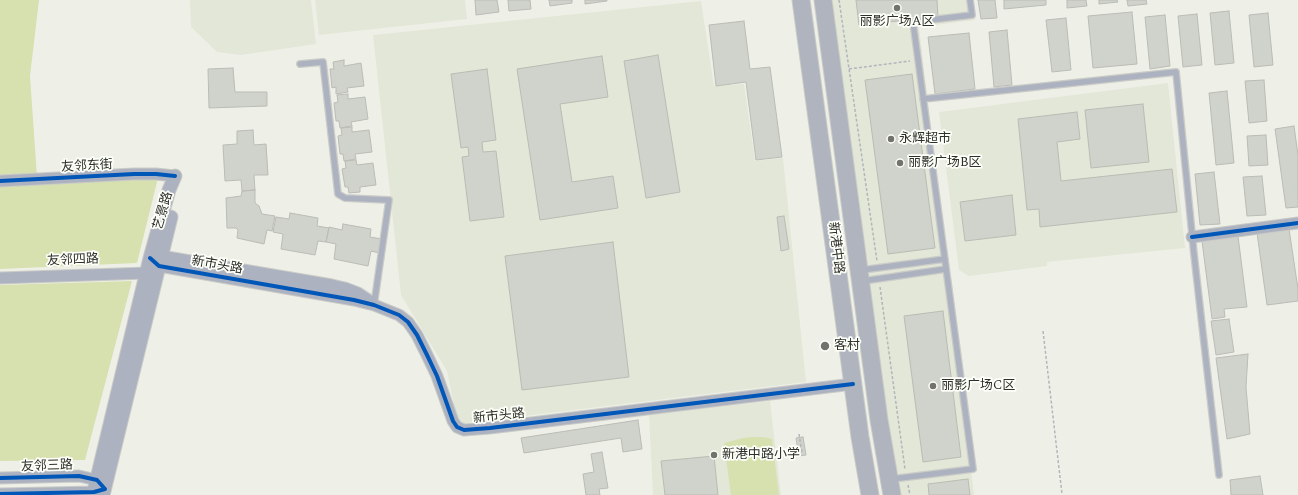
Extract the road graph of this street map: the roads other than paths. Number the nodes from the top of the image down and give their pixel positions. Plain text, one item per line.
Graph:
1 (801, 0) edge
2 (823, 0) edge
3 (970, 0) edge
4 (300, 64) dead end
5 (923, 99) junction
6 (175, 176) joint
7 (0, 181) edge
8 (1298, 223) edge
9 (1192, 237) junction
10 (157, 260) junction
11 (945, 260) junction
12 (946, 269) junction
13 (147, 273) junction
14 (860, 276) junction
15 (0, 278) edge
16 (374, 305) junction
17 (853, 384) junction
18 (1219, 475) dead end
19 (0, 478) edge
20 (890, 487) edge
21 (99, 490) edge
22 (0, 494) edge
23 (870, 495) edge

1 - 17 main road, 新港中路
2 - 14 main road, 新港中路
3 - 5 lane
4 - 16 lane
5 - 9 lane
5 - 11 lane
6 - 7 street, 友邻东街
6 - 10 street, 艺景路
8 - 9 street
9 - 18 lane
10 - 13 street, 艺景路
10 - 16 street, 新市头路
10 - 21 street, 艺景路
11 - 12 lane
11 - 14 lane
12 - 14 lane
12 - 20 lane
13 - 15 street, 友邻四路
13 - 21 street, 艺景路
14 - 20 main road, 新港中路
16 - 17 street, 新市头路
17 - 23 main road, 新港中路
19 - 21 street, 友邻三路
21 - 22 street, 友邻三路

